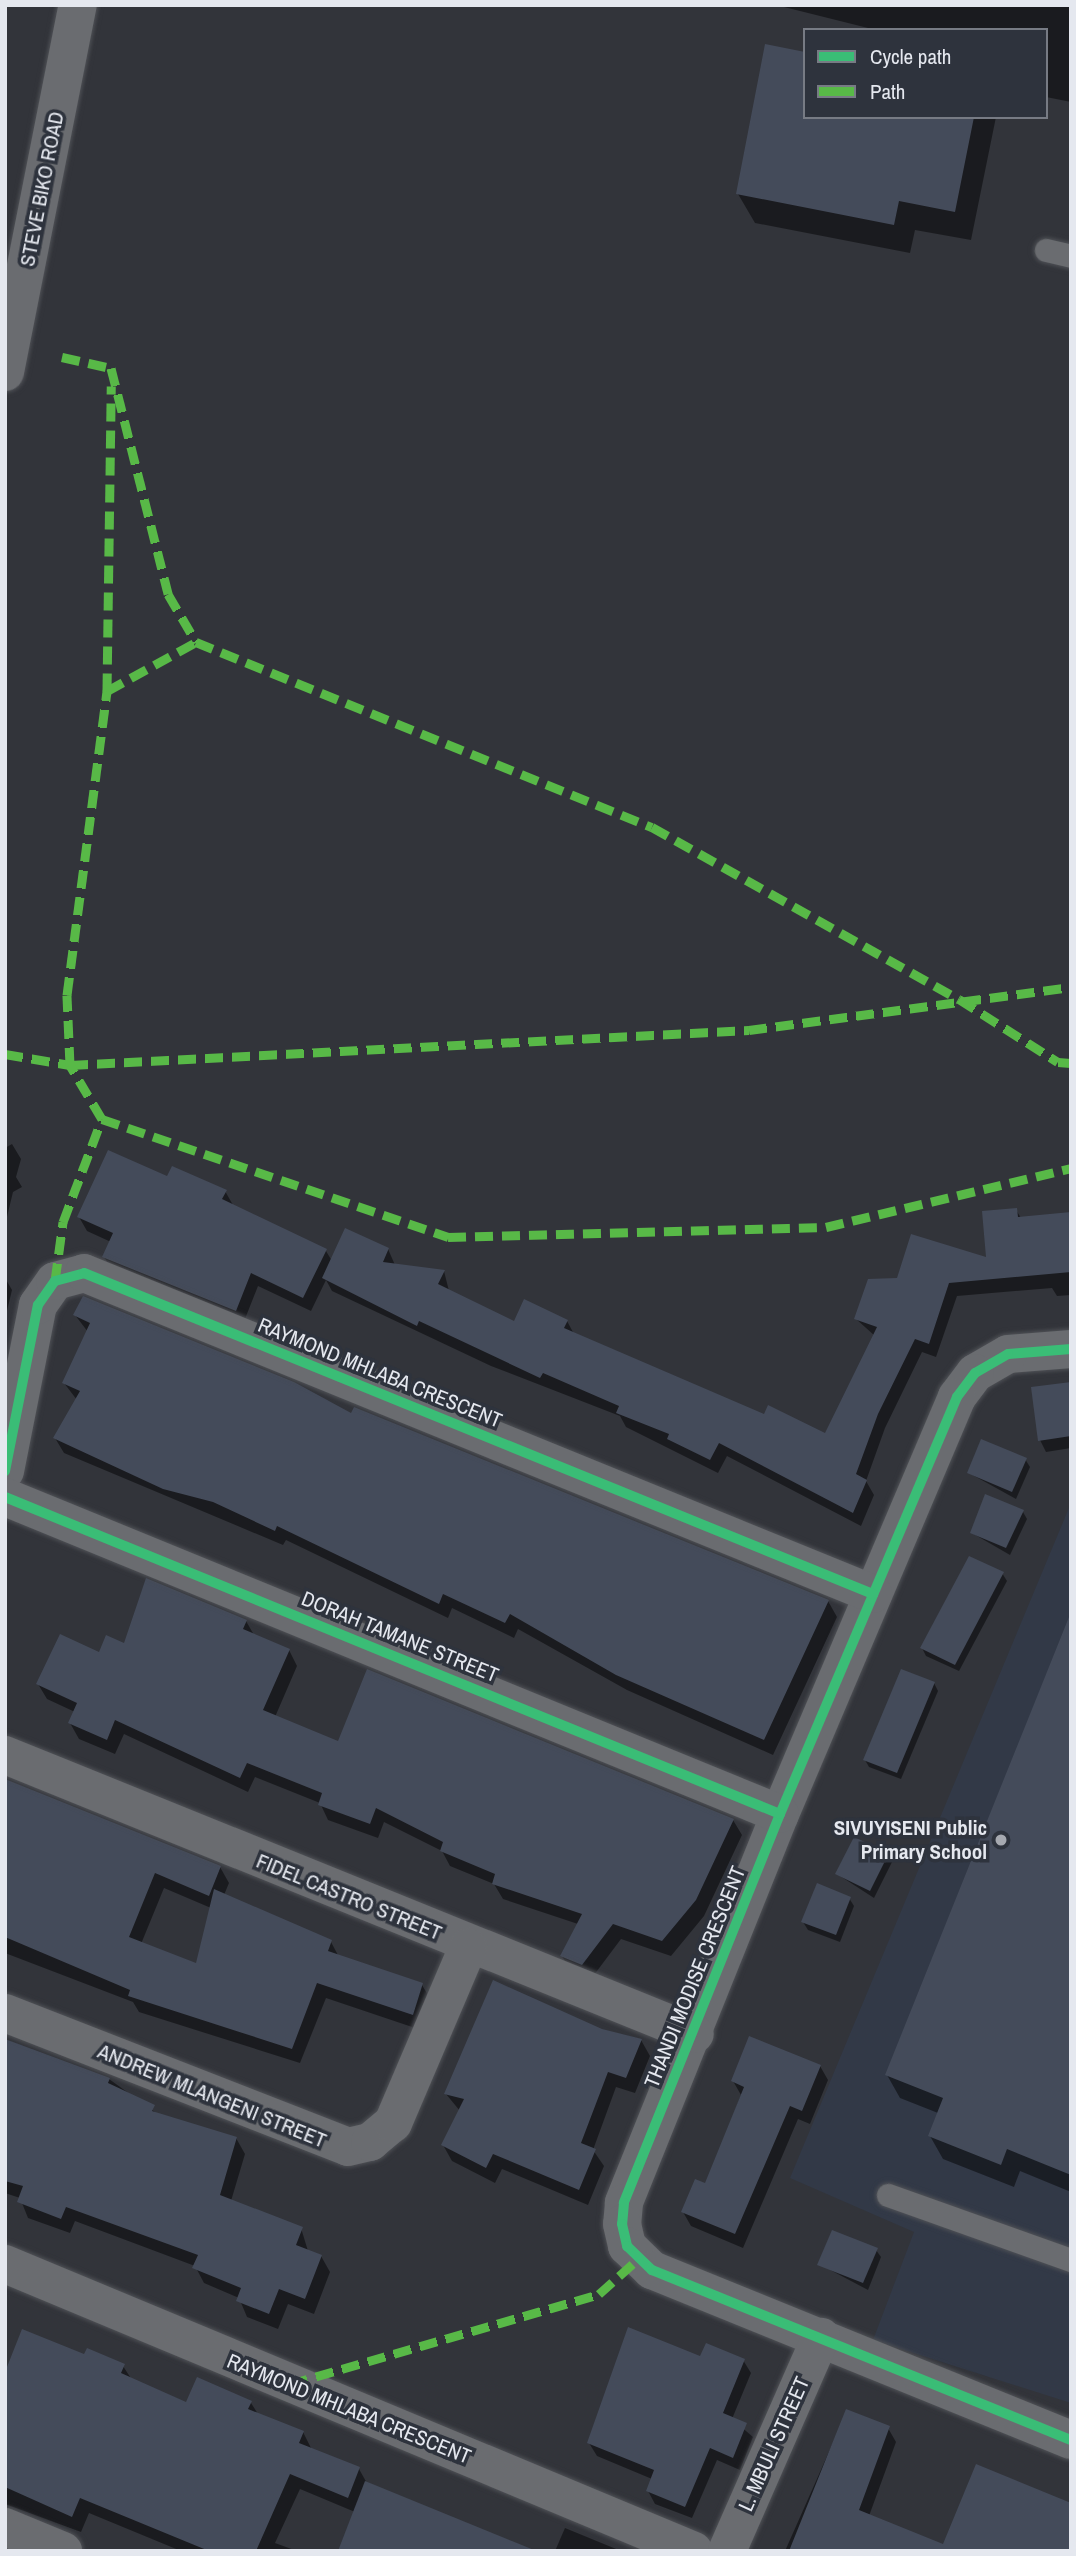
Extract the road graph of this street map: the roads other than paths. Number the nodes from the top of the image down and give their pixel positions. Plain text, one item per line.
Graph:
1 (78, 5) edge
2 (1046, 250) dead end
3 (1071, 256) edge
4 (5, 372) edge
5 (1071, 1349) edge
6 (5, 1471) edge
7 (5, 1497) edge
8 (873, 1594) junction
9 (5, 1755) edge
10 (780, 1814) junction
11 (468, 1947) junction
12 (5, 2013) edge
13 (695, 2035) junction
14 (888, 2195) dead end
15 (1071, 2260) edge
16 (5, 2264) edge
17 (821, 2337) junction
18 (1071, 2440) edge
19 (5, 2527) edge
20 (63, 2551) edge
21 (694, 2551) edge
22 (727, 2551) edge

1 - 4 street, STEVE BIKO ROAD
2 - 3 lane
5 - 8 street, THANDI MODISE CRESCENT
6 - 8 street, RAYMOND MHLABA CRESCENT
7 - 10 street, DORAH TAMANE STREET
8 - 10 street, THANDI MODISE CRESCENT
9 - 11 street, FIDEL CASTRO STREET
10 - 13 street, THANDI MODISE CRESCENT
11 - 12 street, ANDREW MLANGENI STREET
11 - 13 street, FIDEL CASTRO STREET
13 - 17 street, THANDI MODISE CRESCENT
14 - 15 lane
16 - 21 street, RAYMOND MHLABA CRESCENT
17 - 18 street, THANDI MODISE CRESCENT
17 - 22 street, L. MBULI STREET
19 - 20 street

